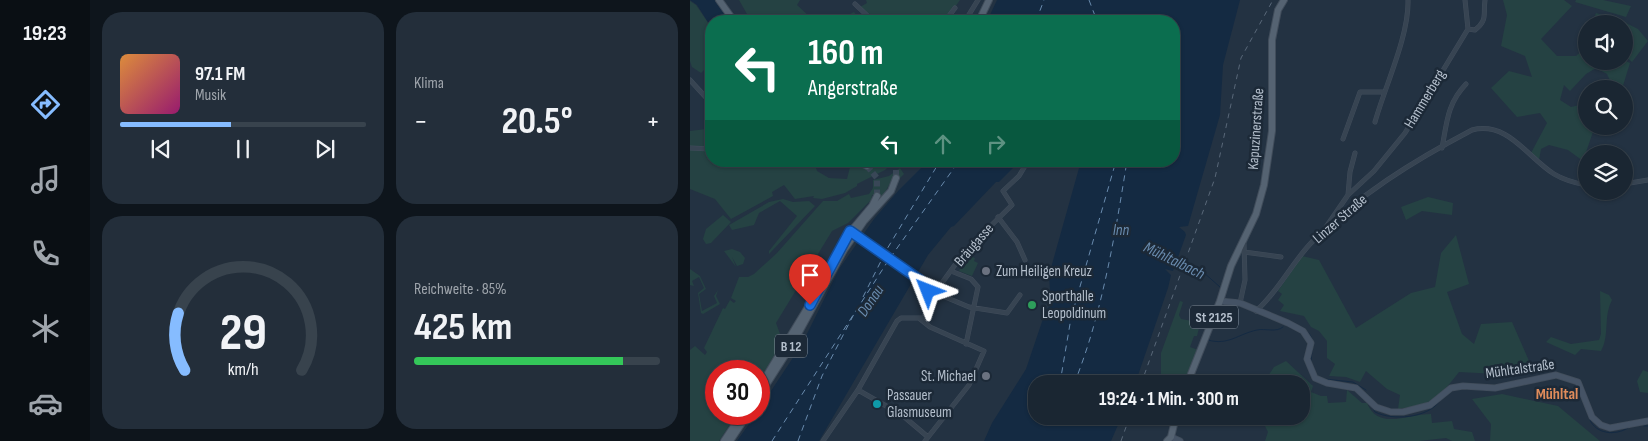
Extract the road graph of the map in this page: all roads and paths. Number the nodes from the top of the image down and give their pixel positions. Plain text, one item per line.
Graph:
1 (719, 0) edge
2 (978, 0) edge
3 (1284, 0) edge
4 (1408, 0) edge
5 (1465, 0) edge
6 (1485, 0) edge
7 (988, 3) edge
8 (855, 4) dead end
9 (955, 8) dead end
10 (730, 15) edge
11 (867, 15) edge
12 (950, 15) edge
13 (969, 15) edge
14 (982, 15) edge
15 (1468, 29) junction
16 (690, 80) edge
17 (1466, 84) dead end
18 (1383, 92) junction
19 (705, 96) edge
20 (1375, 122) dead end
21 (1343, 139) dead end
22 (690, 148) edge
23 (1442, 148) junction
24 (705, 149) edge
25 (1355, 153) dead end
26 (1024, 167) edge
27 (896, 178) tunnel mouth
28 (1648, 180) edge
29 (1633, 182) edge
30 (1578, 183) edge
31 (1348, 195) junction
32 (877, 196) tunnel mouth
33 (998, 217) junction
34 (1324, 231) junction
35 (855, 235) junction
36 (1244, 242) junction
37 (1244, 252) junction
38 (1281, 258) dead end
39 (1025, 260) dead end
40 (951, 271) junction
41 (925, 285) junction
42 (939, 287) junction
43 (938, 294) junction
44 (1020, 296) dead end
45 (930, 298) junction
46 (1220, 301) junction
47 (1240, 303) junction
48 (975, 308) junction
49 (1256, 311) junction
50 (920, 319) junction
51 (966, 344) junction
52 (770, 370) edge
53 (1191, 375) edge
54 (770, 379) edge
55 (858, 390) junction
56 (1648, 421) edge
57 (735, 425) edge
58 (741, 425) edge
59 (1173, 425) edge
60 (928, 436) junction
61 (1169, 439) edge
62 (1179, 440) edge
63 (724, 441) edge
64 (730, 441) edge
65 (824, 441) edge
66 (925, 441) edge

1 - 10 main road
2 - 13 street
3 - 36 main road, Kapuzinerstraße / St 2125
4 - 18 street
5 - 15 street
6 - 15 street, Hammerberg
7 - 14 main road
8 - 11 street
9 - 12 street
15 - 31 street, Hammerberg
16 - 19 street
17 - 23 street
18 - 20 street
18 - 21 street
22 - 24 street
23 - 30 street, Linzer Straße
23 - 34 street, Linzer Straße
25 - 31 street, Hammerberg
26 - 33 street, Bräugasse
27 - 35 main road, B 12
28 - 29 street
31 - 34 street, Hammerberg
32 - 35 main road, B 12
33 - 39 street
33 - 40 street, Bräugasse
34 - 49 street, Linzer Straße
35 - 41 street
35 - 52 main road, B 12
35 - 54 main road, B 12
36 - 37 street
36 - 46 main road, Kapuzinerstraße / St 2125
37 - 38 street
37 - 47 street
40 - 42 street, Bräugasse
40 - 48 street
41 - 42 street
41 - 45 street
42 - 43 street
43 - 45 street
43 - 48 street
44 - 48 street
45 - 50 street
46 - 47 street, Mühltalstraße
46 - 53 main road, Kapuzinerstraße / St 2125
47 - 49 street, Mühltalstraße
48 - 51 street
49 - 56 street, Mühltalstraße
50 - 51 street
50 - 55 street
51 - 60 street
55 - 60 street
55 - 65 street
57 - 63 main road
58 - 64 main road
59 - 61 main road
60 - 66 street
61 - 62 street

